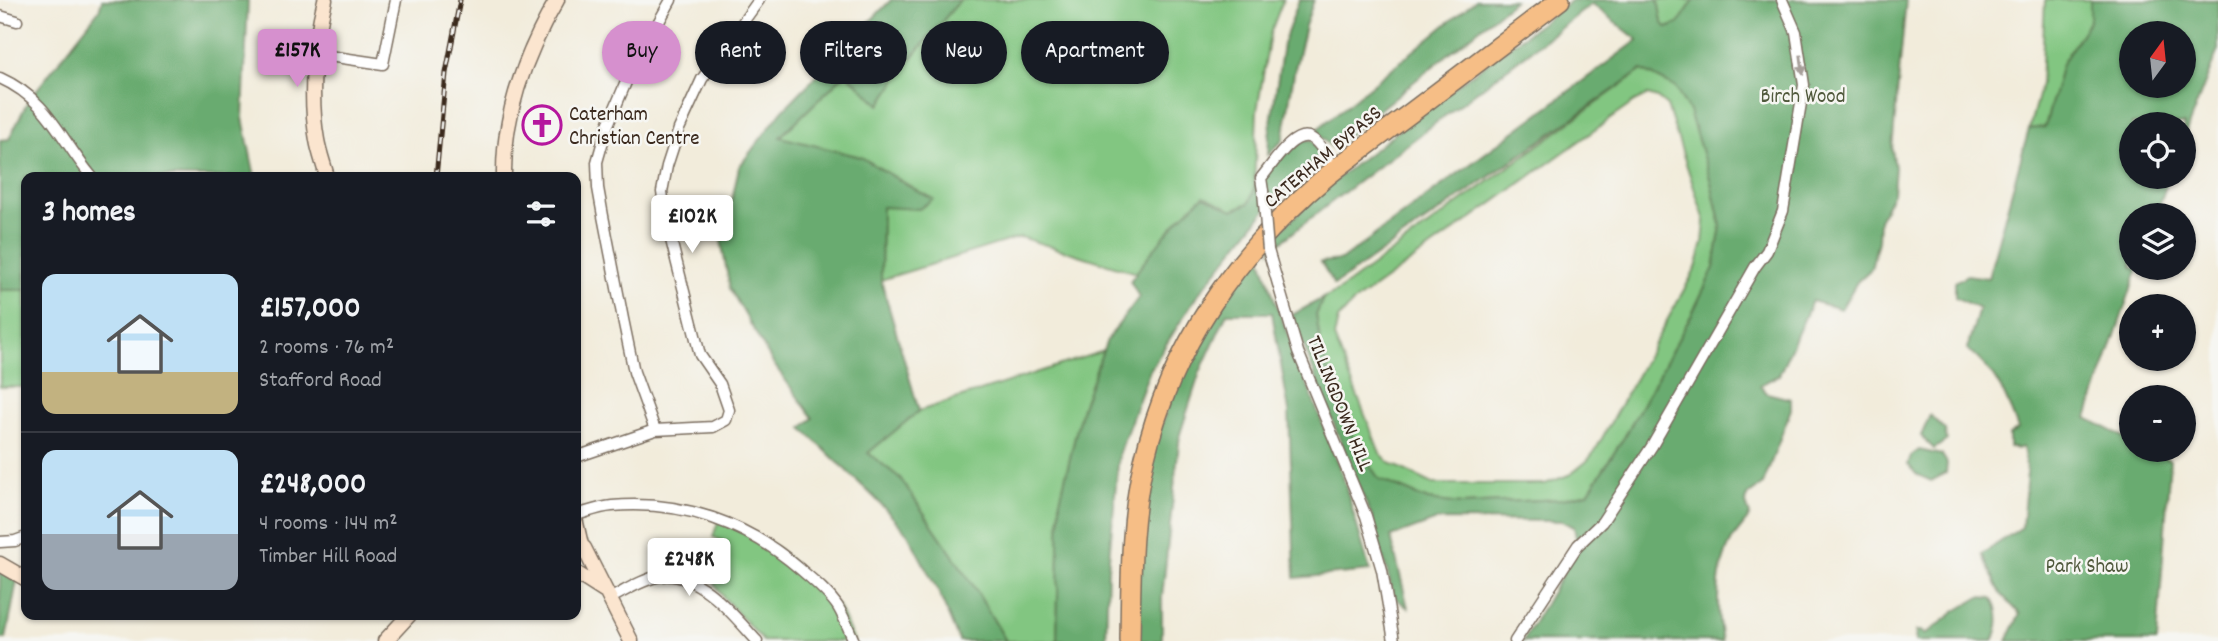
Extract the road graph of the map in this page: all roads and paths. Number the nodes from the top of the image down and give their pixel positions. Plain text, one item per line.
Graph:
1 (325, 0) edge
2 (396, 0) edge
3 (557, 0) edge
4 (671, 0) edge
5 (759, 0) edge
6 (1538, 0) edge
7 (1560, 0) edge
8 (1782, 0) edge
9 (0, 16) edge
10 (17, 21) dead end
11 (315, 54) junction
12 (0, 78) edge
13 (1329, 159) junction
14 (88, 172) edge
15 (326, 172) edge
16 (504, 172) edge
17 (655, 430) junction
18 (581, 455) edge
19 (581, 514) edge
20 (21, 539) edge
21 (0, 542) edge
22 (581, 548) edge
23 (0, 564) edge
24 (581, 568) edge
25 (21, 576) edge
26 (581, 576) edge
27 (607, 595) junction
28 (404, 620) edge
29 (385, 641) edge
30 (631, 641) edge
31 (757, 641) edge
32 (854, 641) edge
33 (1118, 641) edge
34 (1130, 641) edge
35 (1394, 641) edge
36 (1515, 641) edge

1 - 11 main road
2 - 11 street
3 - 16 main road
4 - 17 street
5 - 17 street
6 - 13 highway, CATERHAM BYPASS
7 - 34 highway, CATERHAM BYPASS
8 -> 36 street
9 - 10 street
11 - 15 main road
12 - 14 street
13 - 33 highway, CATERHAM BYPASS
13 - 35 street, TILLINGDOWN HILL, bridge
17 - 18 street
19 - 32 street
20 - 21 street
22 - 24 main road
22 - 27 main road
23 - 25 main road
26 - 27 main road
27 - 30 main road
27 - 31 street
28 - 29 main road

